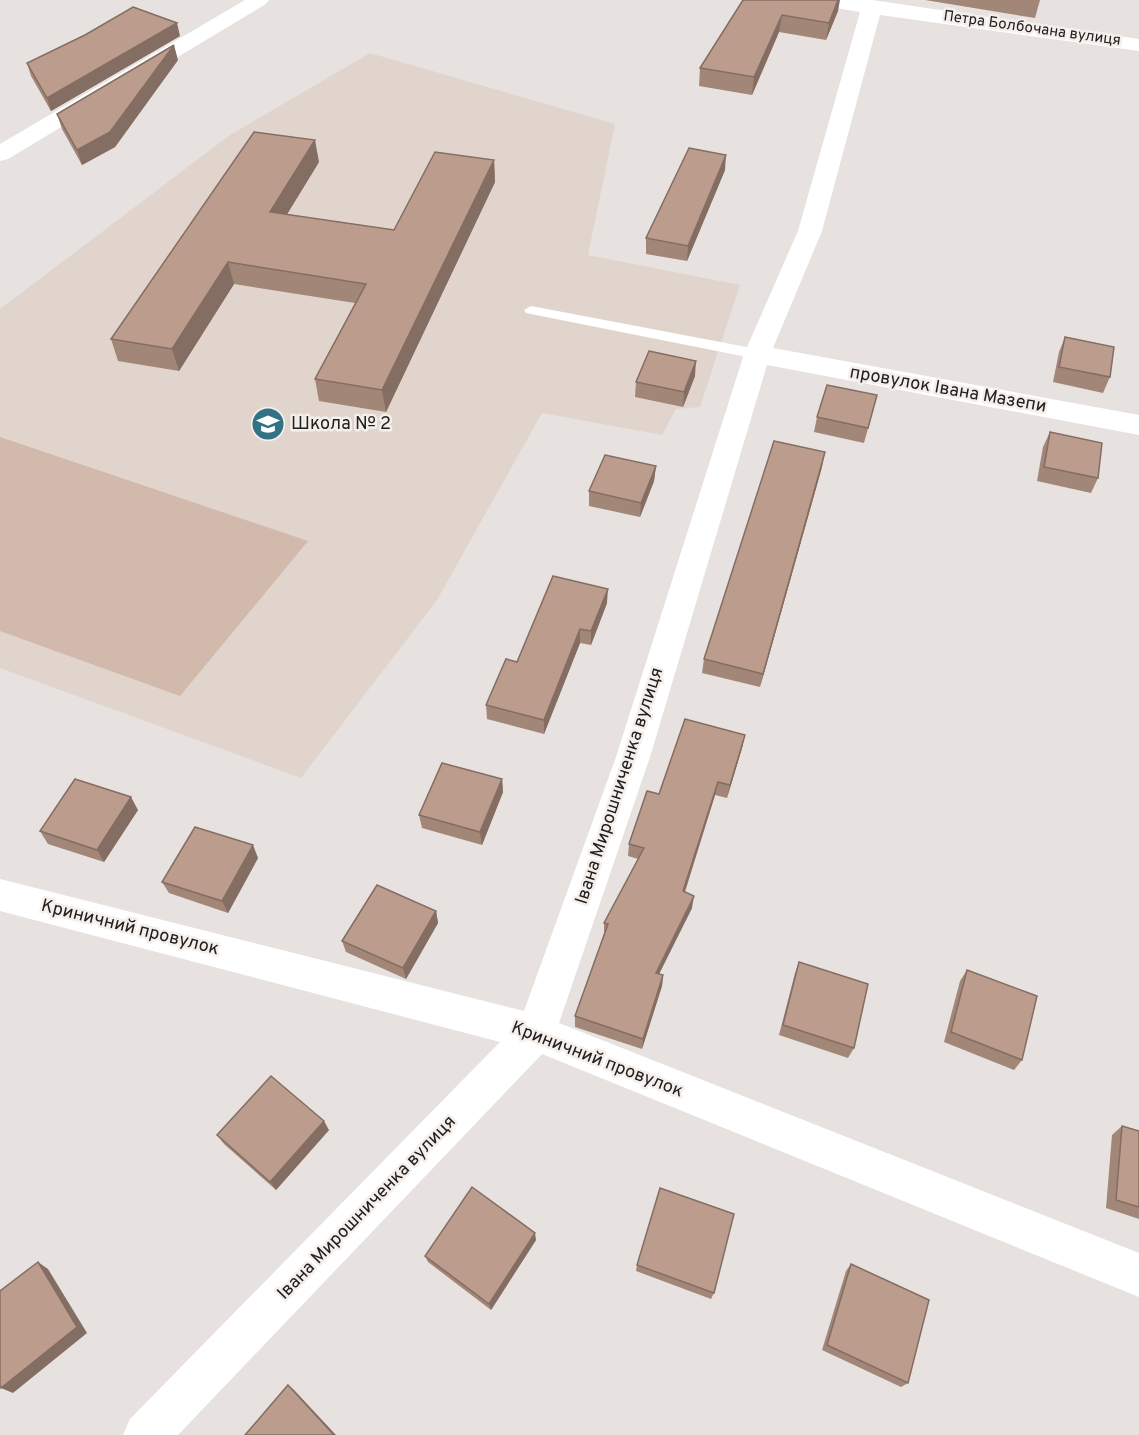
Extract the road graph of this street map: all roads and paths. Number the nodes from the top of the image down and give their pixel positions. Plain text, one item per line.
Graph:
1 (259, 0) edge
2 (818, 0) edge
3 (872, 6) junction
4 (1139, 45) edge
5 (0, 154) edge
6 (531, 310) dead end
7 (757, 354) junction
8 (1139, 425) edge
9 (0, 895) edge
10 (536, 1033) junction
11 (1139, 1275) edge
12 (146, 1435) edge

1 - 5 street
2 - 3 street, Петра Болбочана вулиця
3 - 4 street, Петра Болбочана вулиця
3 - 7 street, Івана Мирошниченка вулиця
6 - 7 lane
7 - 8 street, провулок Івана Мазепи
7 - 10 street, Івана Мирошниченка вулиця
9 - 10 street, Криничний провулок
10 - 11 street, Криничний провулок
10 - 12 street, Івана Мирошниченка вулиця

